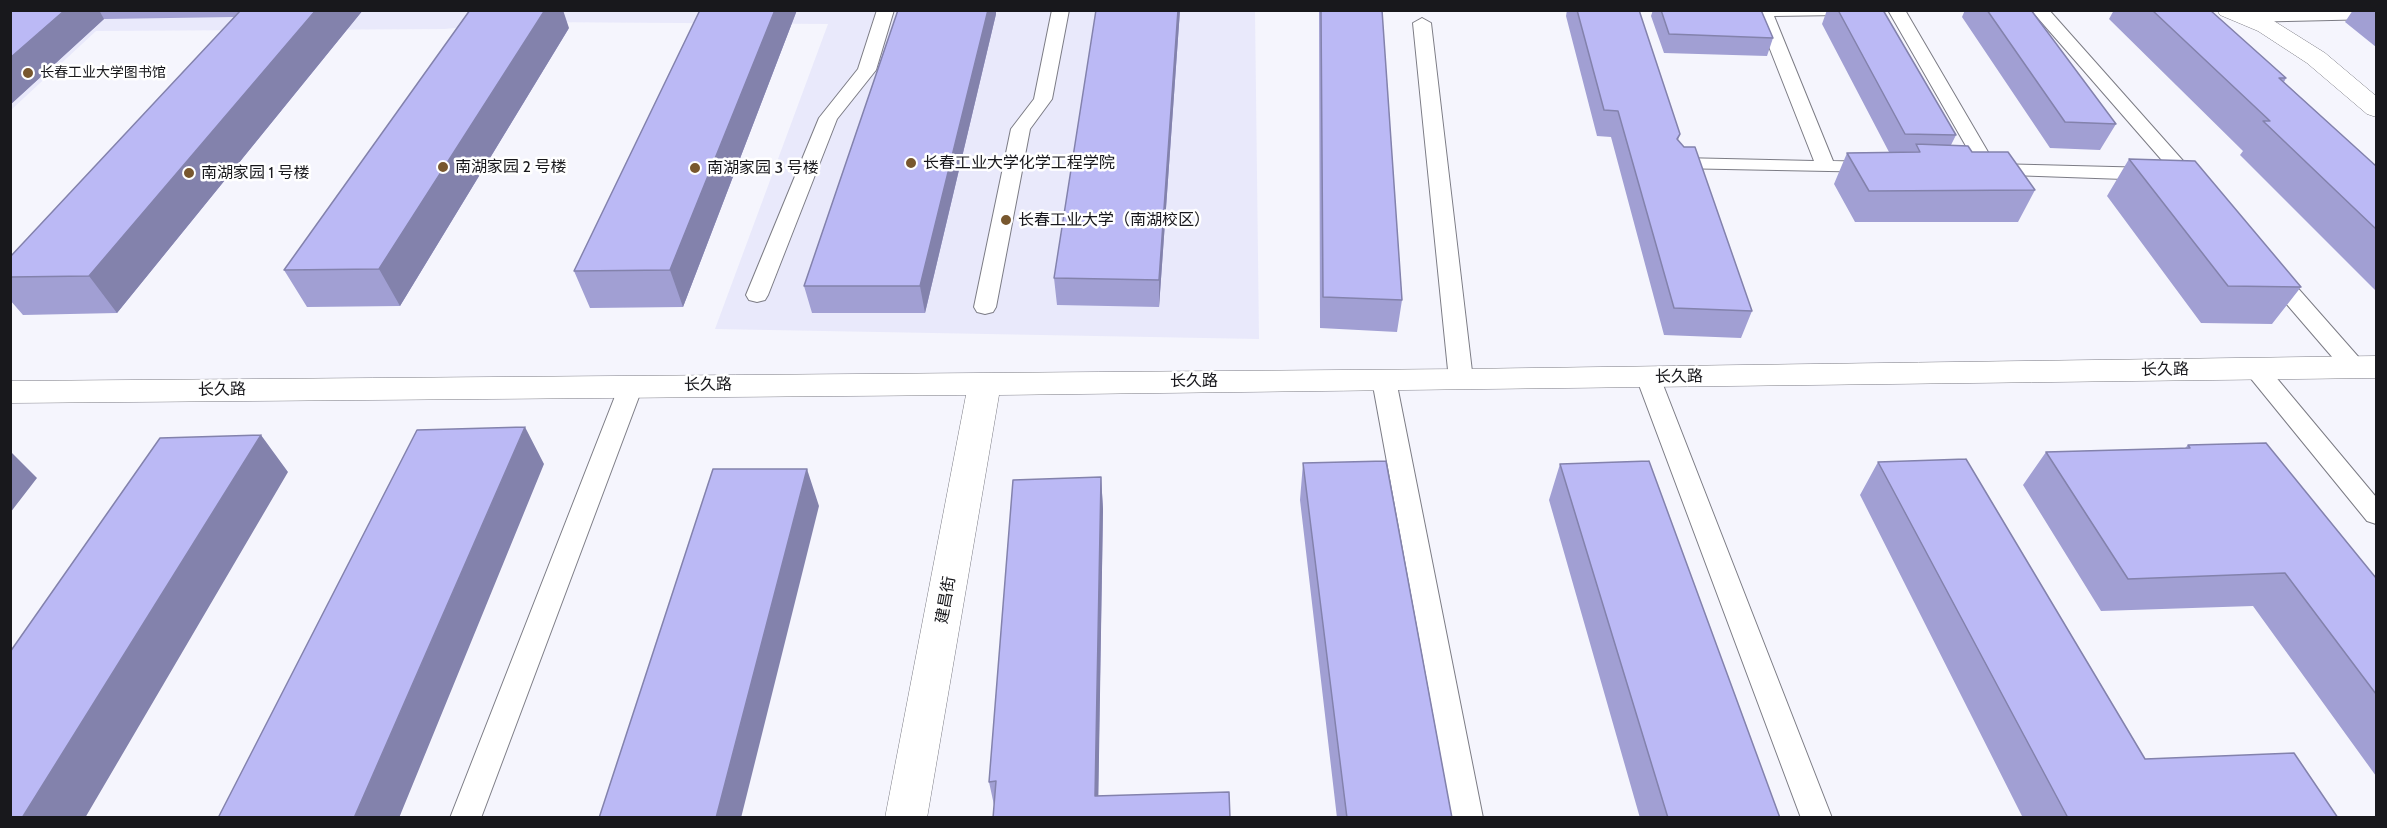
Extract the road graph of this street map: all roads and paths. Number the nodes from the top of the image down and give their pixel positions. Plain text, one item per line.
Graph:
1 (886, 10) edge
2 (1061, 10) edge
3 (1840, 10) edge
4 (1896, 10) edge
5 (2039, 10) edge
6 (2236, 14) edge
7 (2376, 14) edge
8 (1422, 24) dead end
9 (2376, 109) edge
10 (1682, 164) edge
11 (1826, 167) junction
12 (1896, 168) edge
13 (1966, 170) edge
14 (1989, 170) junction
15 (2184, 174) junction
16 (2207, 201) edge
17 (2262, 262) edge
18 (757, 295) dead end
19 (984, 307) dead end
20 (2365, 367) edge
21 (2256, 369) junction
22 (1648, 377) junction
23 (1384, 380) junction
24 (1461, 380) junction
25 (985, 382) junction
26 (631, 386) junction
27 (10, 392) edge
28 (2376, 514) edge
29 (465, 818) edge
30 (906, 818) edge
31 (1467, 818) edge
32 (1817, 818) edge

1 - 18 lane
2 - 19 lane
3 - 11 lane
4 - 14 lane
5 - 15 lane
6 - 7 lane
6 - 9 street
8 - 24 lane
10 - 11 lane
11 - 12 lane
13 - 14 lane
14 - 15 lane
15 - 16 lane
17 - 20 lane
20 - 21 street, 长久路
21 - 22 street, 长久路
21 - 28 lane
22 - 24 street, 长久路
22 - 32 lane
23 - 24 street, 长久路
23 - 25 street, 长久路
23 - 31 lane
25 - 26 street, 长久路
25 - 30 street, 建昌街
26 - 27 street, 长久路
26 - 29 lane

